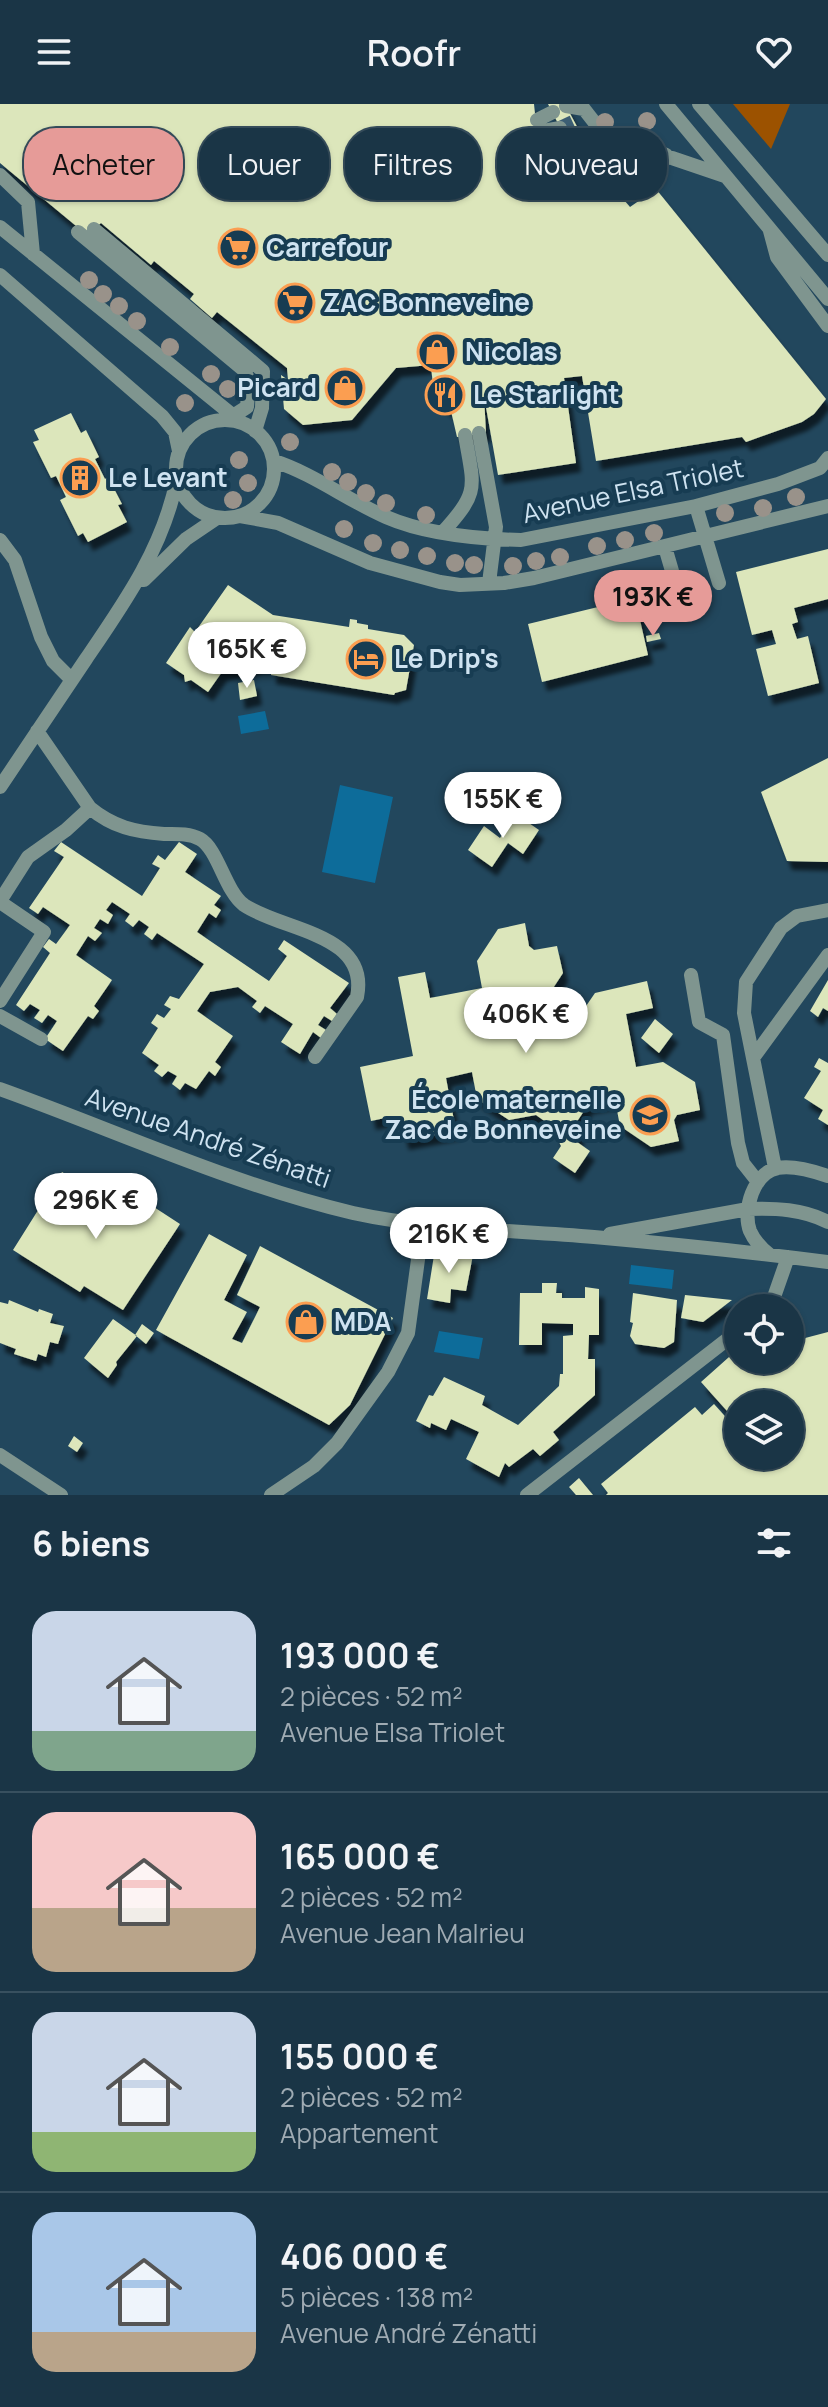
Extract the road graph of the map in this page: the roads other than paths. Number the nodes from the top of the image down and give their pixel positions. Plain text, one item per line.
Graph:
1 (666, 104) edge
2 (699, 104) edge
3 (592, 120) junction
4 (575, 121) tunnel mouth
5 (560, 128) dead end
6 (667, 158) edge
7 (672, 158) junction
8 (0, 175) edge
9 (728, 177) junction
10 (767, 223) junction
11 (0, 227) edge
12 (94, 229) dead end
13 (78, 232) dead end
14 (33, 254) junction
15 (828, 255) edge
16 (0, 275) edge
17 (828, 299) edge
18 (828, 326) edge
19 (237, 419) junction
20 (255, 431) junction
21 (179, 451) junction
22 (274, 461) junction
23 (825, 463) edge
24 (177, 479) junction
25 (696, 506) junction
26 (828, 506) edge
27 (240, 516) junction
28 (217, 518) junction
29 (443, 532) junction
30 (707, 536) junction
31 (0, 540) edge
32 (496, 540) junction
33 (665, 547) junction
34 (672, 571) dead end
35 (489, 583) junction
36 (719, 583) dead end
37 (130, 595) junction
38 (72, 680) junction
39 (37, 731) junction
40 (0, 787) edge
41 (90, 808) junction
42 (0, 901) edge
43 (828, 910) edge
44 (828, 955) edge
45 (691, 975) dead end
46 (0, 1001) edge
47 (0, 1016) edge
48 (41, 1039) dead end
49 (315, 1057) dead end
50 (753, 1058) junction
51 (0, 1089) edge
52 (775, 1168) junction
53 (828, 1176) edge
54 (758, 1182) junction
55 (748, 1209) junction
56 (828, 1222) edge
57 (423, 1223) junction
58 (594, 1237) junction
59 (828, 1254) edge
60 (770, 1255) junction
61 (788, 1257) junction
62 (809, 1259) junction
63 (828, 1262) edge
64 (775, 1294) edge
65 (724, 1342) edge
66 (0, 1455) edge
67 (61, 1495) edge
68 (271, 1495) edge
69 (527, 1495) edge

1 - 9 street
2 - 15 street
3 - 4 street
3 - 5 street
3 - 7 street
6 - 7 street
7 - 9 street
8 - 14 street
9 - 10 street
10 - 17 street
10 - 18 street
11 - 14 street
12 - 20 street
13 - 19 street
14 - 19 street
16 - 21 street
19 - 20 street
19 - 21 street
20 - 22 street
21 - 24 street
22 - 27 street
22 - 29 street, Avenue Elsa Triolet
23 - 25 street, Avenue Elsa Triolet
24 - 28 street
24 - 37 street
25 - 30 street
25 - 32 street, Avenue Elsa Triolet
26 - 30 street
27 - 28 street
27 - 35 street
28 - 37 street
29 - 32 street, Avenue Elsa Triolet
29 - 32 street
30 - 33 street
30 - 36 street
31 - 38 street
32 - 35 street
33 - 34 street
33 - 35 street
37 - 38 street
38 - 39 street
39 - 40 street
39 - 41 street
41 - 42 street
41 - 49 street
42 - 46 street
43 - 50 street
44 - 50 street
45 - 54 street
47 - 48 street
50 - 52 street
51 - 57 street, Avenue André Zénatti
52 - 53 street
52 - 54 street
54 - 55 street
55 - 56 street, Avenue André Zénatti
55 - 58 street, Avenue André Zénatti
55 - 60 street
57 - 58 street, Avenue André Zénatti
57 - 68 street
58 - 60 street, Avenue André Zénatti
59 - 62 street, Avenue André Zénatti
60 - 61 street, Avenue André Zénatti
61 - 62 street, Avenue André Zénatti
61 - 64 street
62 - 63 street, Avenue André Zénatti
65 - 69 street
66 - 67 street

